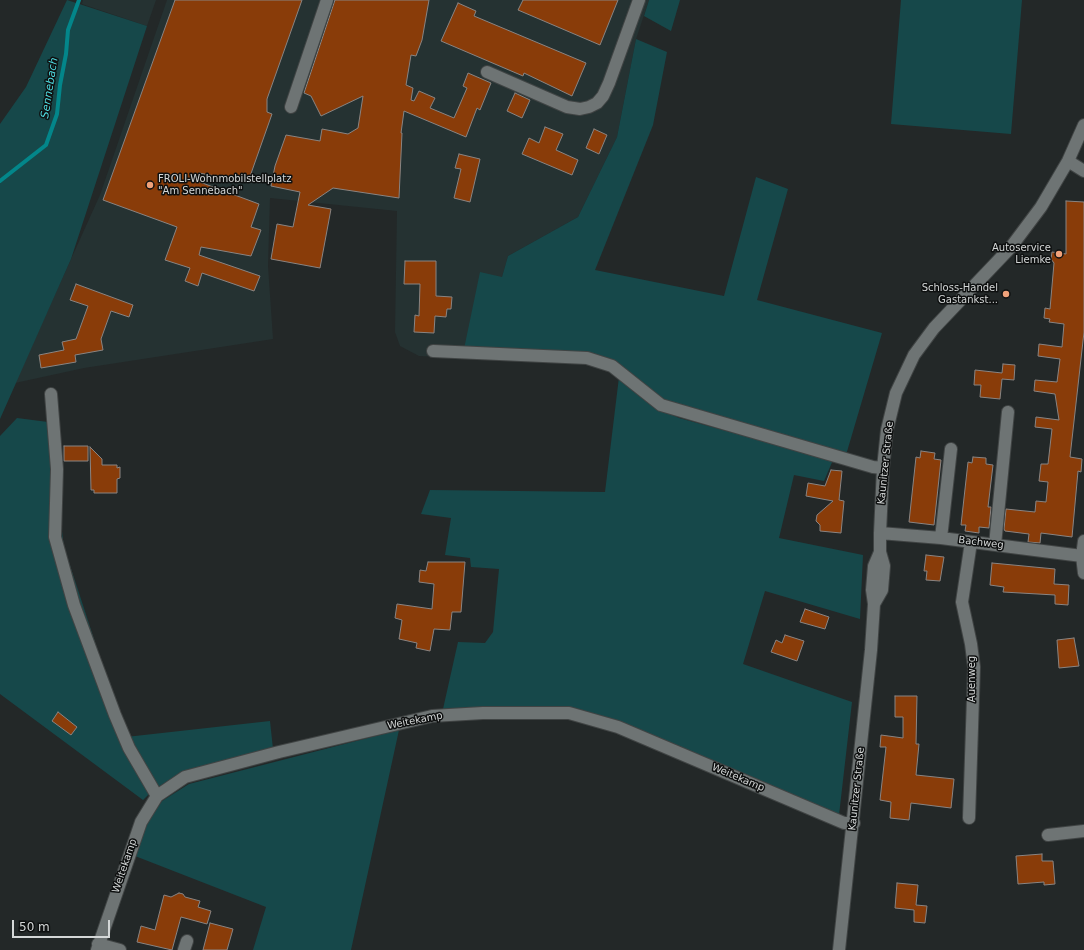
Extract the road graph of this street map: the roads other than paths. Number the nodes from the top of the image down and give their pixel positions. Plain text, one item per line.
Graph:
1 (327, 0) edge
2 (638, 0) edge
3 (487, 72) dead end
4 (291, 108) dead end
5 (1084, 125) edge
6 (1068, 161) junction
7 (1084, 171) edge
8 (433, 351) dead end
9 (51, 394) dead end
10 (1008, 412) dead end
11 (952, 449) dead end
12 (883, 468) junction
13 (880, 533) junction
14 (941, 538) junction
15 (1084, 541) edge
16 (971, 542) junction
17 (994, 545) junction
18 (1082, 556) junction
19 (1084, 573) edge
20 (157, 796) junction
21 (968, 818) dead end
22 (854, 823) junction
23 (1084, 831) edge
24 (1048, 835) dead end
25 (98, 947) edge
26 (120, 950) edge
27 (839, 950) edge

1 - 4 street
2 - 3 street
5 - 6 street, Kaunitzer Straße
6 - 7 street
6 - 12 street, Kaunitzer Straße
8 - 12 street
9 - 20 street
10 - 17 street
11 - 14 street
12 - 13 street, Kaunitzer Straße
13 - 14 street, Bachweg
13 - 22 street, Kaunitzer Straße
14 - 16 street, Bachweg
15 - 18 street
16 - 17 street, Bachweg
16 - 21 street, Auenweg
17 - 18 street, Bachweg
18 - 19 street
20 - 22 street, Weitekamp
20 - 25 street, Weitekamp
22 - 27 street, Kaunitzer Straße
23 - 24 street
25 - 26 street

